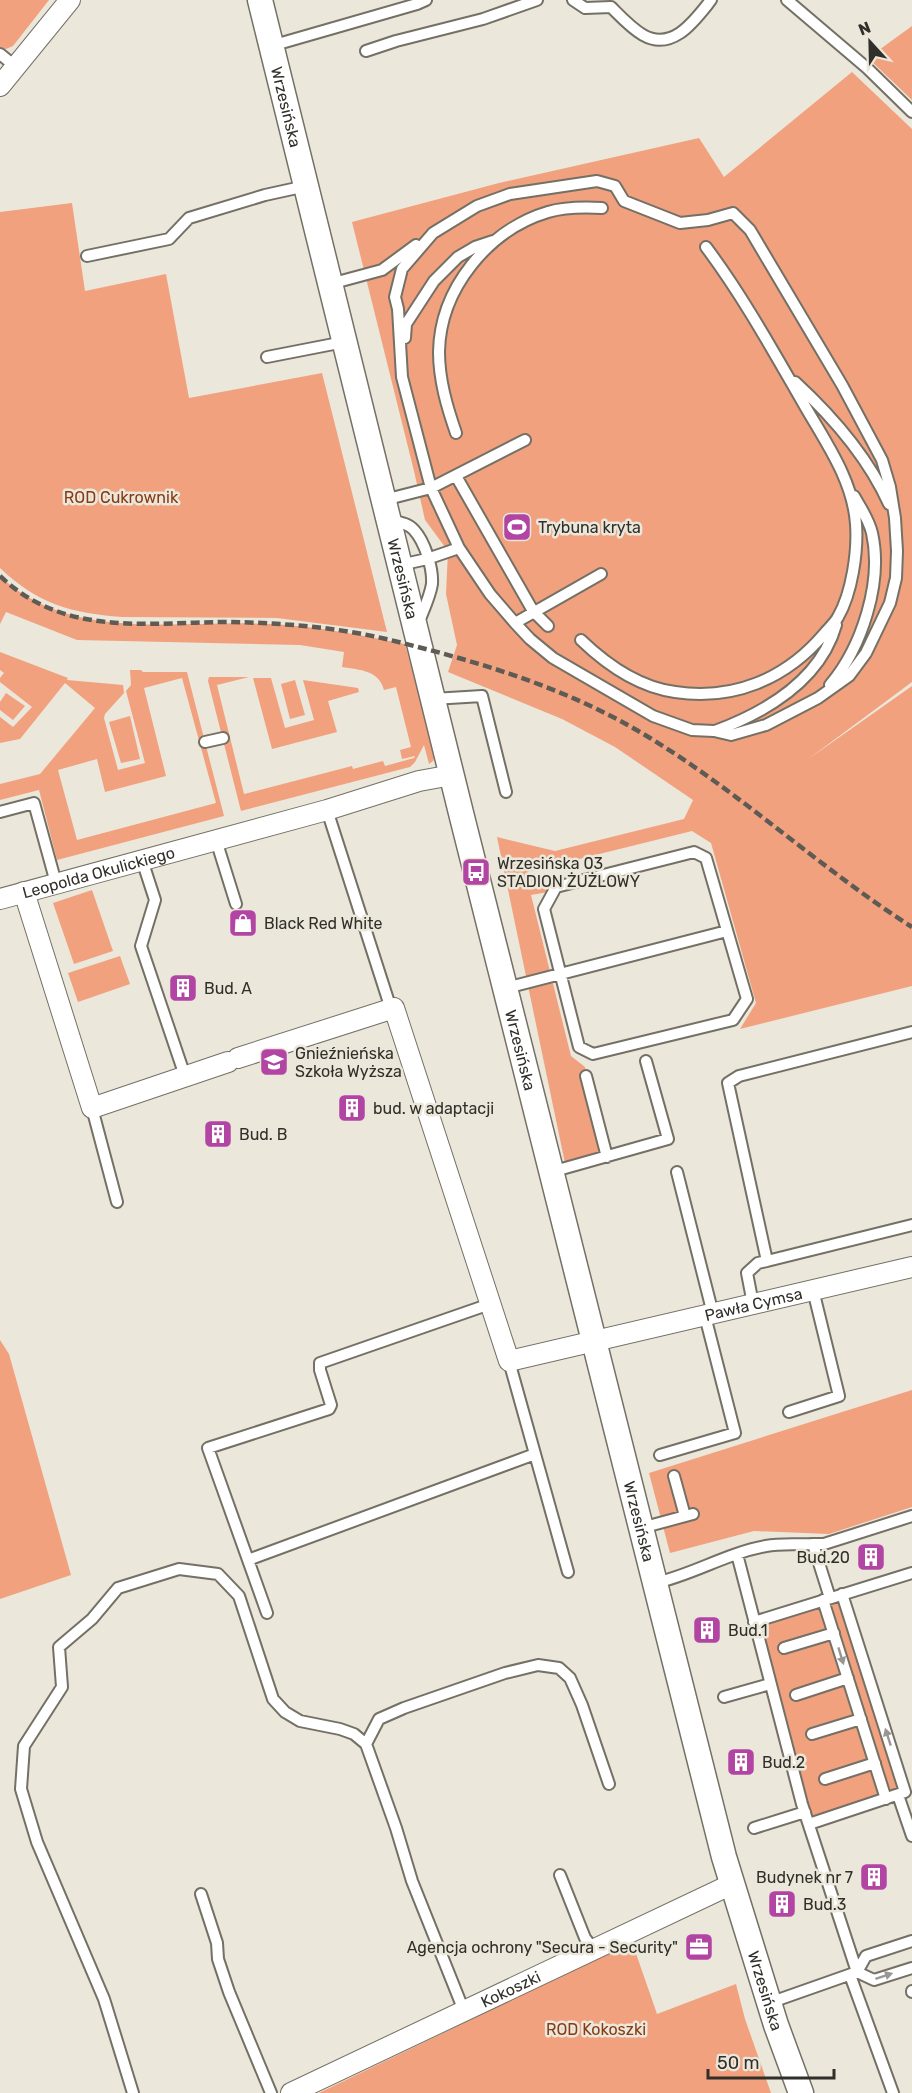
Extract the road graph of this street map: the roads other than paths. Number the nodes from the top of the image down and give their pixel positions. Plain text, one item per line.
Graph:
1 (70, 0) edge
2 (260, 0) edge
3 (426, 0) edge
4 (537, 0) edge
5 (573, 0) edge
6 (711, 0) edge
7 (787, 0) edge
8 (271, 46) junction
9 (366, 51) dead end
10 (0, 54) edge
11 (16, 67) junction
12 (0, 86) edge
13 (912, 112) edge
14 (306, 186) junction
15 (602, 208) dead end
16 (433, 232) junction
17 (496, 240) junction
18 (706, 248) dead end
19 (87, 256) dead end
20 (329, 285) junction
21 (344, 342) junction
22 (267, 357) dead end
23 (787, 375) junction
24 (402, 377) junction
25 (456, 433) dead end
26 (525, 440) dead end
27 (456, 476) junction
28 (431, 488) junction
29 (850, 491) junction
30 (386, 510) junction
31 (895, 518) junction
32 (459, 548) junction
33 (427, 558) junction
34 (400, 565) junction
35 (601, 574) dead end
36 (533, 611) junction
37 (838, 617) junction
38 (515, 623) junction
39 (548, 626) dead end
40 (416, 630) junction
41 (581, 640) dead end
42 (818, 698) junction
43 (433, 699) junction
44 (714, 731) junction
45 (223, 738) dead end
46 (205, 742) dead end
47 (452, 776) junction
48 (506, 792) dead end
49 (327, 810) junction
50 (0, 812) edge
51 (216, 840) junction
52 (142, 860) junction
53 (56, 883) junction
54 (24, 892) junction
55 (0, 899) edge
56 (236, 904) dead end
57 (727, 931) junction
58 (561, 974) junction
59 (506, 988) junction
60 (391, 1009) junction
61 (912, 1032) edge
62 (646, 1060) dead end
63 (184, 1076) junction
64 (586, 1076) dead end
65 (92, 1108) junction
66 (607, 1156) junction
67 (551, 1172) junction
68 (677, 1172) dead end
69 (117, 1202) dead end
70 (912, 1225) edge
71 (767, 1261) junction
72 (912, 1268) edge
73 (813, 1290) junction
74 (490, 1304) junction
75 (753, 1304) junction
76 (709, 1315) junction
77 (594, 1342) junction
78 (509, 1361) junction
79 (789, 1412) dead end
80 (535, 1454) junction
81 (660, 1455) dead end
82 (674, 1476) dead end
83 (912, 1516) edge
84 (641, 1528) junction
85 (813, 1544) junction
86 (737, 1554) junction
87 (248, 1560) junction
88 (568, 1572) dead end
89 (912, 1573) edge
90 (655, 1584) junction
91 (842, 1594) junction
92 (826, 1599) junction
93 (267, 1613) dead end
94 (754, 1622) junction
95 (834, 1633) junction
96 (784, 1648) dead end
97 (848, 1678) junction
98 (771, 1684) junction
99 (796, 1695) dead end
100 (724, 1697) dead end
101 (861, 1719) junction
102 (812, 1734) dead end
103 (366, 1744) junction
104 (875, 1763) junction
105 (825, 1779) dead end
106 (609, 1784) dead end
107 (902, 1794) junction
108 (886, 1799) junction
109 (805, 1812) junction
110 (809, 1824) junction
111 (754, 1828) dead end
112 (912, 1836) edge
113 (560, 1875) dead end
114 (732, 1884) junction
115 (201, 1894) dead end
116 (912, 1941) edge
117 (594, 1950) junction
118 (912, 1968) edge
119 (854, 1974) junction
120 (769, 2003) junction
121 (464, 2012) junction
122 (133, 2093) edge
123 (271, 2093) edge
124 (291, 2093) edge
125 (801, 2093) edge
126 (893, 2093) edge

1 - 11 street
2 - 8 street, Wrzesińska
3 - 8 lane
4 - 9 lane
5 - 6 lane
7 - 13 lane
8 - 14 street, Wrzesińska
10 - 11 lane
11 - 12 street
14 - 19 lane
14 - 20 street, Wrzesińska
15 - 17 lane
16 - 20 lane
16 - 24 lane
16 - 31 lane
17 - 24 lane
17 - 25 lane
18 - 23 lane
20 - 21 street, Wrzesińska
21 - 22 lane
21 - 30 street, Wrzesińska
23 - 29 lane
23 - 31 lane
24 - 28 lane
26 - 27 lane
27 - 28 lane
27 - 36 lane
28 - 30 lane
28 - 32 lane
29 - 37 lane
29 - 42 lane
30 - 33 lane
30 - 34 street, Wrzesińska
31 - 42 lane
32 - 33 lane
32 - 38 lane
33 - 34 lane
33 - 40 lane
34 - 40 street, Wrzesińska
35 - 36 lane
36 - 38 lane
36 - 39 lane
37 - 41 lane
37 - 44 lane
38 - 44 lane
40 - 43 street, Wrzesińska
42 - 44 lane
43 - 47 street, Wrzesińska
43 - 48 lane
45 - 46 lane
47 - 49 street, Leopolda Okulickiego
47 - 59 street, Wrzesińska
49 - 51 street, Leopolda Okulickiego
49 - 60 lane
50 - 53 lane
51 - 52 street, Leopolda Okulickiego
51 - 56 lane
52 - 53 street, Leopolda Okulickiego
52 - 63 lane
53 - 54 street, Leopolda Okulickiego
54 - 55 street
54 - 65 street, Leopolda Okulickiego
57 - 58 lane
57 - 58 lane
57 - 58 lane
58 - 59 lane
59 - 67 street, Wrzesińska
60 - 63 street
60 - 74 street
61 - 71 lane
62 - 66 lane
63 - 65 street
64 - 66 lane
65 - 69 lane, Leopolda Okulickiego
66 - 67 lane
67 - 77 street, Wrzesińska
68 - 76 lane
70 - 71 lane
71 - 75 lane
72 - 73 street, Pawła Cymsa
73 - 75 street, Pawła Cymsa
73 - 79 lane
74 - 78 street
74 - 87 lane
75 - 76 street, Pawła Cymsa
76 - 77 street, Pawła Cymsa
76 - 81 lane
77 - 78 street, Pawła Cymsa
77 - 84 street, Wrzesińska
78 - 80 lane
80 - 87 lane
80 - 88 lane
82 - 84 lane
83 - 85 lane
84 - 90 street, Wrzesińska
85 - 86 lane
85 - 92 lane
86 - 90 lane
86 - 94 lane
87 - 93 lane
89 - 91 lane
90 - 114 street, Wrzesińska
91 - 92 lane
107 -> 91 lane
92 - 94 lane
92 - 95 lane
94 - 98 lane
95 - 96 lane
95 -> 97 lane
97 - 99 lane
97 - 101 lane
98 - 100 lane
98 - 109 lane
101 - 102 lane
101 - 104 lane
103 - 106 lane
103 - 121 lane
103 - 122 lane
104 - 105 lane
104 - 108 lane
107 - 108 lane
107 - 112 lane
108 - 110 lane
109 - 110 lane
109 - 111 lane
110 - 119 lane
113 - 117 lane
114 - 117 street, Kokoszki
114 - 120 street, Wrzesińska
115 - 123 lane
116 - 119 lane
117 - 121 street, Kokoszki
119 -> 118 lane
119 - 120 lane
119 - 126 lane
120 - 125 street, Wrzesińska
121 - 124 street, Kokoszki

